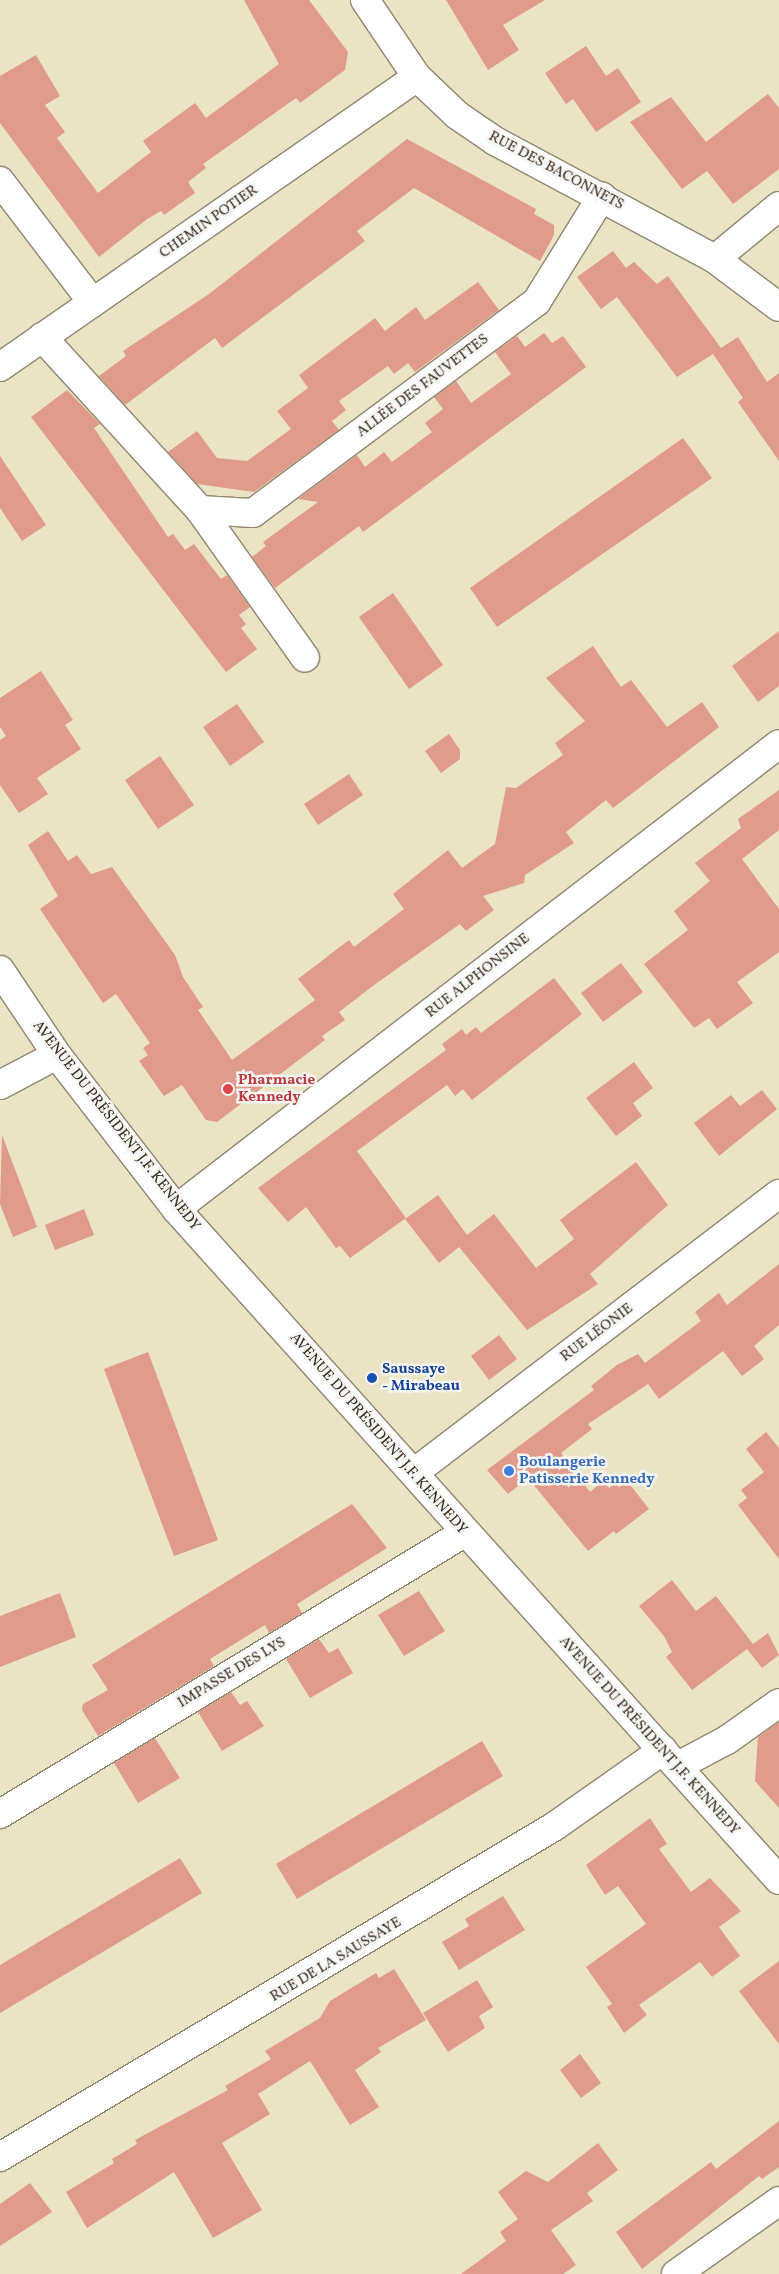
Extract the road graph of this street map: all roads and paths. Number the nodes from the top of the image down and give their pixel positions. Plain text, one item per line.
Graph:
1 (365, 0) edge
2 (417, 77) junction
3 (0, 181) edge
4 (602, 196) junction
5 (779, 206) edge
6 (715, 259) junction
7 (93, 303) junction
8 (779, 307) edge
9 (42, 337) junction
10 (0, 367) edge
11 (200, 510) junction
12 (305, 658) dead end
13 (779, 744) edge
14 (0, 970) edge
15 (57, 1055) junction
16 (0, 1085) edge
17 (779, 1194) edge
18 (176, 1209) junction
19 (415, 1472) junction
20 (464, 1533) junction
21 (779, 1703) edge
22 (671, 1758) junction
23 (0, 1814) edge
24 (779, 1880) edge
25 (0, 2157) edge
26 (779, 2200) edge
27 (676, 2274) edge

1 - 2 street, RUE DES BACONNETS
2 - 4 street, RUE DES BACONNETS
2 - 7 street, CHEMIN POTIER
3 - 7 street
4 - 6 street, RUE DES BACONNETS
4 - 11 street, ALLÉE DES FAUVETTES
5 - 6 street
6 - 8 street, RUE DES BACONNETS
7 - 9 street, CHEMIN POTIER
9 - 10 street, CHEMIN POTIER
9 - 11 street
11 - 12 street
13 - 18 street, RUE ALPHONSINE
14 - 15 street, AVENUE DU PRÉSIDENT J.F. KENNEDY
15 - 16 street
15 - 18 street, AVENUE DU PRÉSIDENT J.F. KENNEDY
17 - 19 street, RUE LÉONIE
18 - 19 street, AVENUE DU PRÉSIDENT J.F. KENNEDY
19 - 20 street, AVENUE DU PRÉSIDENT J.F. KENNEDY
20 - 22 street, AVENUE DU PRÉSIDENT J.F. KENNEDY
20 - 23 street, IMPASSE DES LYS
21 - 22 street, RUE DE LA SAUSSAYE
22 - 24 street, AVENUE DU PRÉSIDENT J.F. KENNEDY
22 - 25 street, RUE DE LA SAUSSAYE
26 - 27 street

